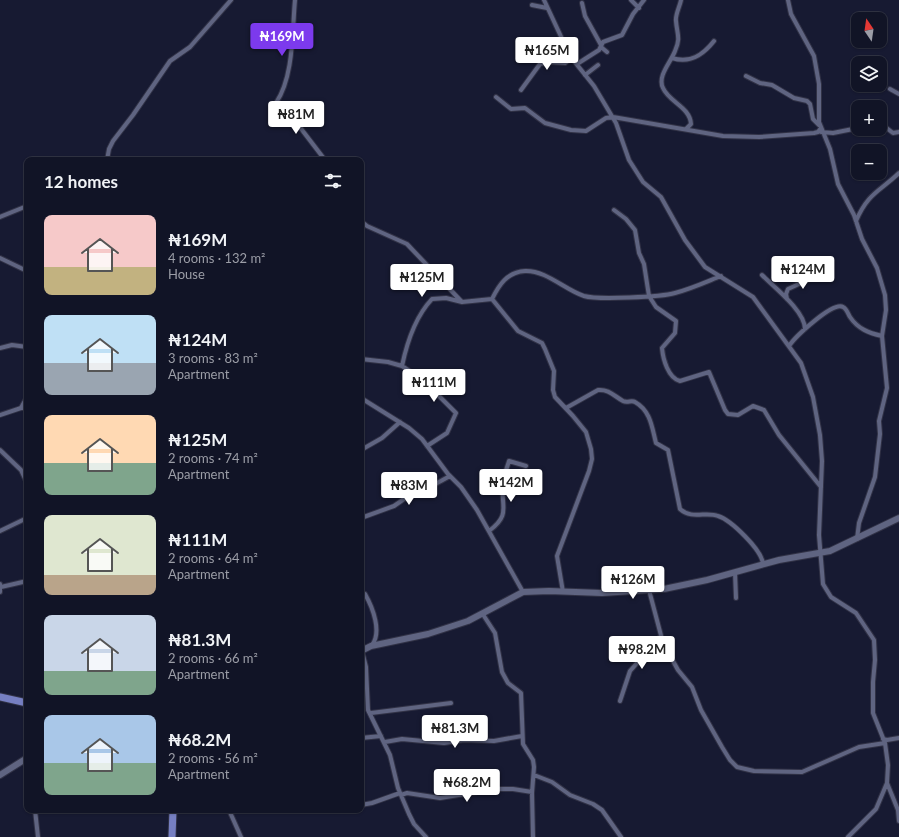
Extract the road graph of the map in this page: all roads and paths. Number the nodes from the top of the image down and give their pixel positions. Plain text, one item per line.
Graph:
1 (231, 0) edge
2 (295, 0) edge
3 (544, 0) edge
4 (631, 0) edge
5 (644, 0) edge
6 (681, 0) edge
7 (788, 0) edge
8 (582, 3) dead end
9 (532, 5) dead end
10 (548, 8) junction
11 (639, 8) junction
12 (714, 41) dead end
13 (601, 46) junction
14 (607, 52) dead end
15 (572, 58) junction
16 (672, 58) junction
17 (577, 64) junction
18 (598, 65) dead end
19 (585, 75) junction
20 (746, 76) dead end
21 (890, 89) dead end
22 (521, 90) dead end
23 (899, 94) edge
24 (496, 97) dead end
25 (613, 117) junction
26 (686, 129) junction
27 (820, 129) junction
28 (887, 129) edge
29 (851, 130) edge
30 (899, 132) edge
31 (107, 157) edge
32 (323, 157) edge
33 (899, 173) edge
34 (24, 207) edge
35 (614, 210) dead end
36 (0, 217) edge
37 (856, 221) junction
38 (364, 222) edge
39 (0, 258) edge
40 (24, 270) edge
41 (803, 274) dead end
42 (762, 275) dead end
43 (721, 276) junction
44 (812, 278) dead end
45 (800, 283) junction
46 (649, 296) junction
47 (492, 299) junction
48 (787, 300) junction
49 (462, 302) junction
50 (805, 329) junction
51 (882, 336) junction
52 (789, 346) junction
53 (24, 347) edge
54 (0, 348) edge
55 (364, 359) edge
56 (402, 366) junction
57 (364, 400) edge
58 (24, 402) edge
59 (20, 408) junction
60 (24, 408) edge
61 (566, 408) junction
62 (0, 415) edge
63 (400, 422) junction
64 (427, 446) junction
65 (364, 448) edge
66 (0, 450) edge
67 (526, 466) dead end
68 (24, 476) edge
69 (450, 476) junction
70 (820, 487) junction
71 (364, 517) edge
72 (24, 519) edge
73 (898, 521) edge
74 (0, 531) edge
75 (489, 531) junction
76 (857, 539) junction
77 (819, 553) junction
78 (763, 564) junction
79 (735, 572) junction
80 (24, 582) edge
81 (0, 588) edge
82 (649, 590) junction
83 (523, 592) junction
84 (563, 592) junction
85 (365, 594) dead end
86 (736, 598) dead end
87 (482, 613) junction
88 (660, 637) junction
89 (372, 646) junction
90 (364, 650) edge
91 (364, 660) edge
92 (0, 697) edge
93 (620, 701) dead end
94 (24, 702) edge
95 (451, 703) dead end
96 (371, 713) junction
97 (381, 736) junction
98 (522, 736) junction
99 (364, 738) edge
100 (883, 738) junction
101 (899, 738) edge
102 (385, 742) junction
103 (885, 743) junction
104 (24, 762) edge
105 (0, 775) edge
106 (534, 775) junction
107 (887, 783) junction
108 (532, 792) junction
109 (400, 794) junction
110 (364, 804) edge
111 (35, 813) edge
112 (173, 813) edge
113 (230, 813) edge
114 (899, 821) edge
115 (38, 837) edge
116 (172, 837) edge
117 (241, 837) edge
118 (426, 837) edge
119 (533, 837) edge
120 (621, 837) edge
121 (848, 837) edge

1 - 31 street
2 - 32 street
3 - 10 street
4 - 11 street
5 - 11 street
6 - 16 street
7 - 27 street
8 - 13 street
9 - 10 street
10 - 15 street
11 - 13 street
12 - 16 street
13 - 14 street
13 - 17 street
15 - 17 street
15 - 22 street
16 - 26 street
17 - 19 street
18 - 19 street
19 - 25 street
20 - 27 street
21 - 23 street
24 - 25 street
25 - 26 street
25 - 43 street
26 - 27 street
27 - 29 street
27 - 37 street
28 - 30 street
33 - 37 street
34 - 36 street
35 - 46 street
37 - 51 street
38 - 49 street
39 - 40 street
41 - 45 street
42 - 48 street
43 - 46 street
43 - 52 street
44 - 45 street
45 - 48 street
46 - 47 street
46 - 70 street
47 - 49 street
47 - 61 street
48 - 50 street
49 - 56 street
50 - 51 street
50 - 52 street
51 - 76 street
52 - 70 street
53 - 54 street
55 - 56 street
56 - 64 street
57 - 63 street
58 - 59 street
59 - 60 street
59 - 62 street
61 - 78 street
61 - 84 street
63 - 64 street
63 - 65 street
64 - 69 street
66 - 68 street
67 - 75 street
69 - 71 street
69 - 75 street
70 - 77 street
72 - 74 street
73 - 76 main road
75 - 83 street
76 - 77 main road
77 - 78 main road
77 - 100 street
78 - 79 main road
79 - 82 main road
79 - 86 street
80 - 81 street
82 - 84 main road
82 - 88 street
83 - 84 main road
83 - 87 main road
85 - 89 street
87 - 89 main road
87 - 98 street
88 - 93 street
88 - 103 street
89 - 90 main road
91 - 96 street
92 - 94 main road
95 - 96 street
96 - 97 street
97 - 99 street
97 - 102 street
98 - 102 street
98 - 106 street
100 - 101 street
100 - 103 street
102 - 109 street
103 - 107 street
104 - 105 main road
106 - 108 street
106 - 120 street
107 - 114 street
107 - 121 street
108 - 109 street
108 - 119 street
109 - 110 street
109 - 118 street
111 - 115 street
112 - 116 main road
113 - 117 street

